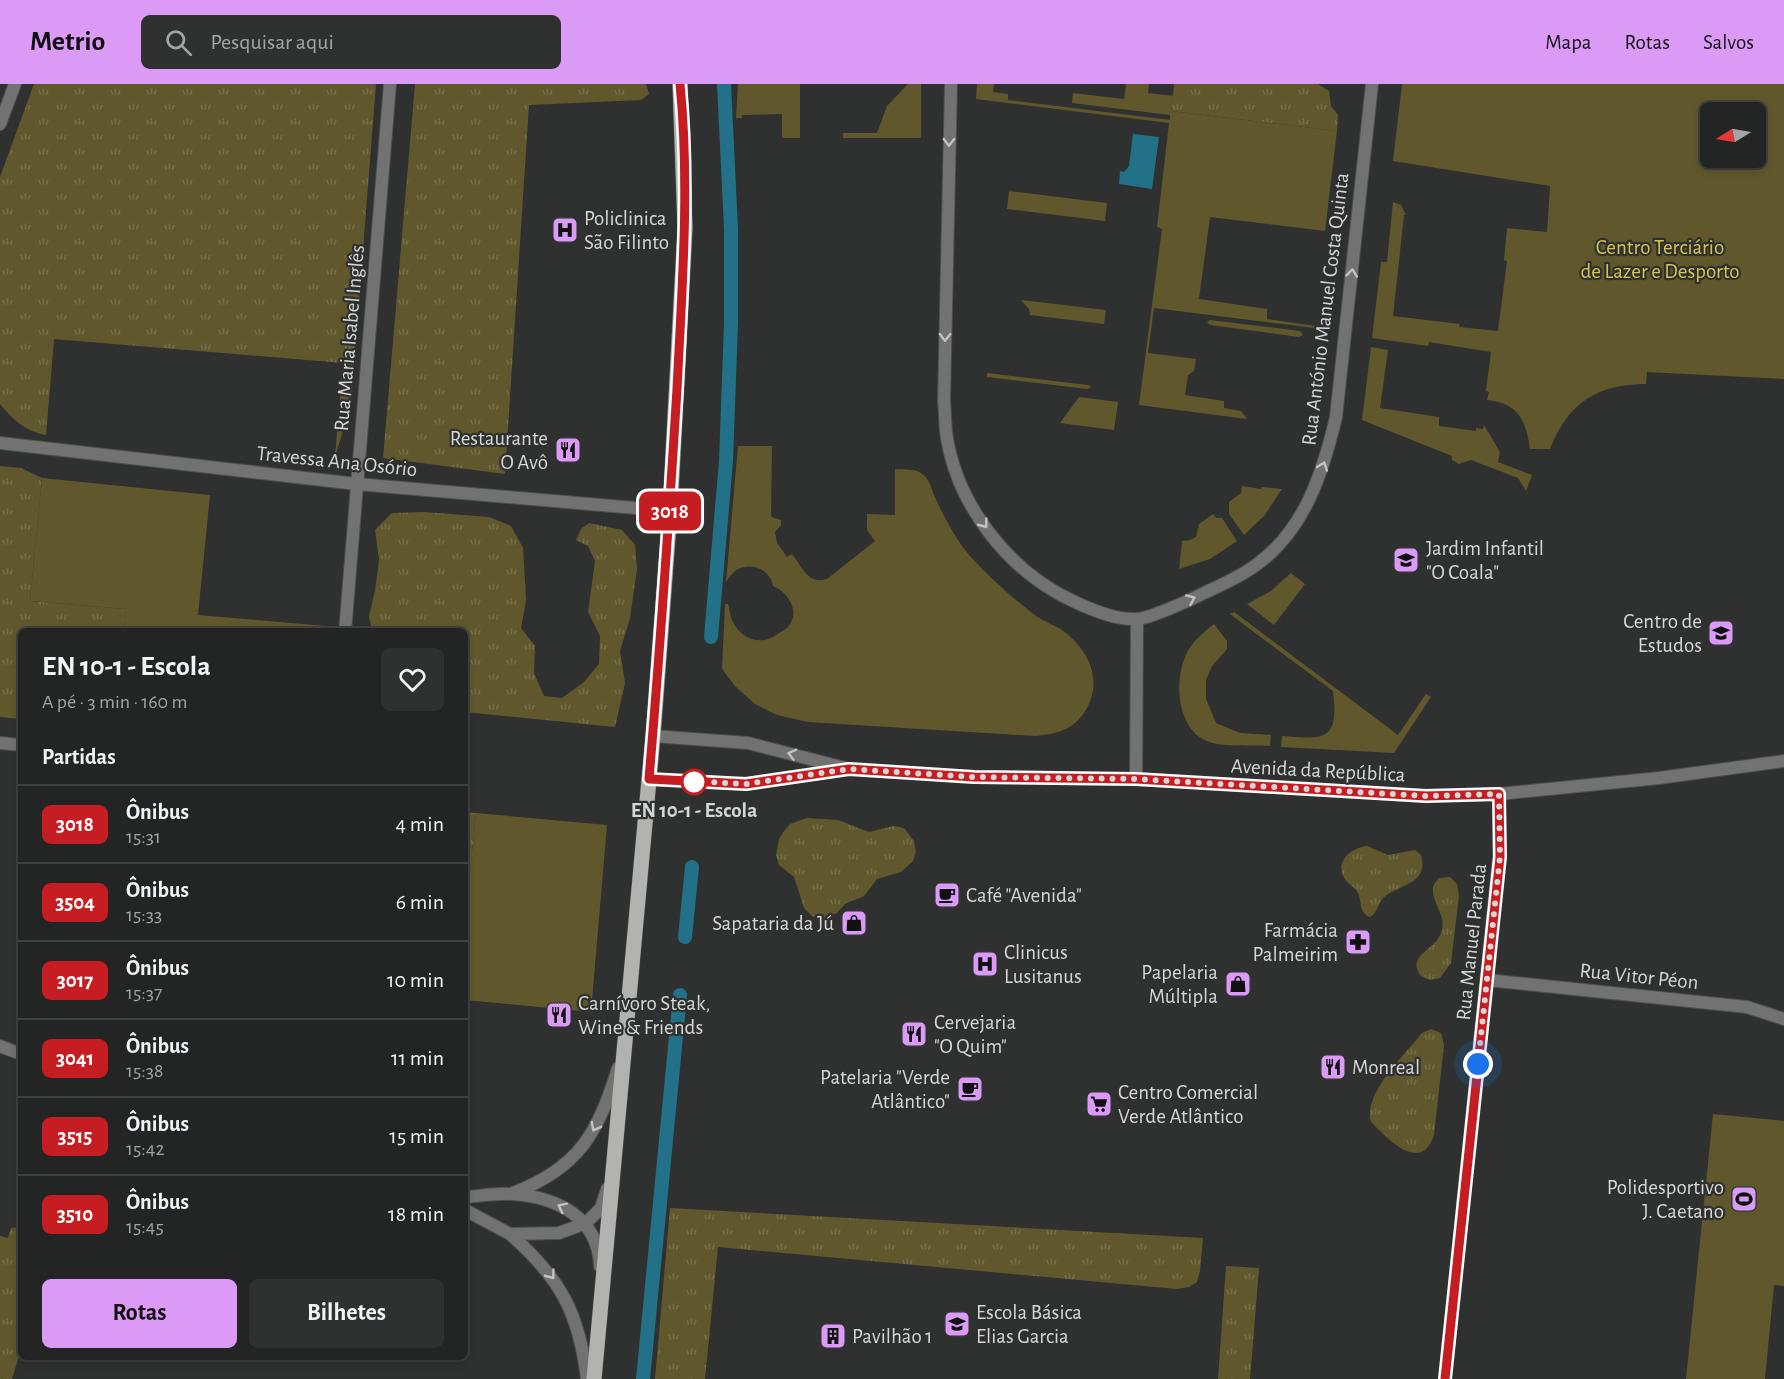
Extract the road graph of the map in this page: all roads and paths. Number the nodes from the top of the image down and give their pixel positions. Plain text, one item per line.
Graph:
1 (15, 84) edge
2 (390, 84) edge
3 (680, 84) edge
4 (951, 84) edge
5 (1372, 84) edge
6 (0, 124) edge
7 (0, 443) edge
8 (357, 484) junction
9 (670, 511) junction
10 (1137, 619) junction
11 (345, 628) edge
12 (653, 736) junction
13 (0, 743) edge
14 (18, 746) edge
15 (1784, 761) edge
16 (849, 769) junction
17 (649, 779) junction
18 (1136, 779) junction
19 (1499, 794) junction
20 (1487, 980) junction
21 (1784, 1019) edge
22 (0, 1046) edge
23 (18, 1053) edge
24 (623, 1053) junction
25 (613, 1169) junction
26 (511, 1193) junction
27 (468, 1197) edge
28 (468, 1212) edge
29 (586, 1223) junction
30 (510, 1234) junction
31 (601, 1292) junction
32 (587, 1379) edge
33 (594, 1379) edge
34 (1445, 1379) edge

1 - 6 street
2 - 8 street, Rua Maria Isabel Inglês
3 - 9 main road
4 -> 10 street, Rua António Manuel Costa Quinta
10 -> 5 street, Rua António Manuel Costa Quinta
7 - 8 street, Travessa Ana Osório
8 - 9 street, Travessa Ana Osório
8 - 11 street, Rua Maria Isabel Inglês
9 - 12 main road
10 - 18 street
16 -> 12 street, Avenida da República
12 - 17 main road
13 - 14 street
15 - 19 street, Avenida da República
16 - 17 street, Avenida da República
16 - 18 street, Avenida da República
17 - 24 main road
18 - 19 street, Avenida da República
19 - 20 street, Rua Manuel Parada
20 - 21 street, Rua Vitor Péon
20 - 34 street, Rua Manuel Parada
22 - 23 street
24 - 25 main road
24 -> 26 street
25 - 29 street
25 - 31 main road
26 - 27 street
29 -> 26 street
28 - 30 street
29 - 30 street
29 - 31 street
30 -> 32 street
31 - 33 main road

